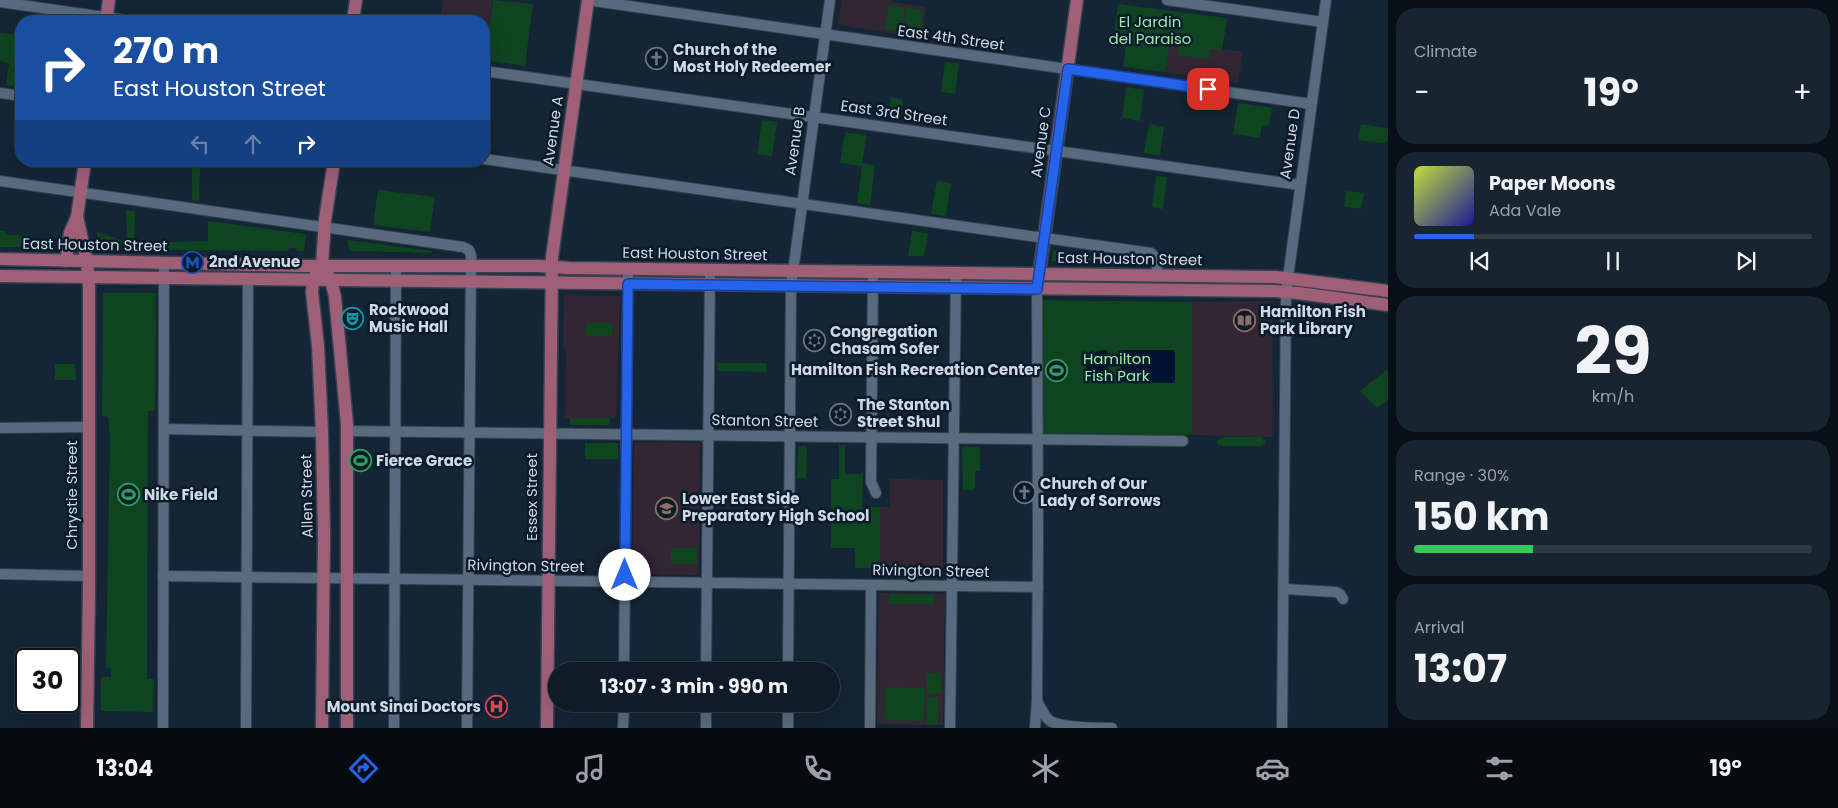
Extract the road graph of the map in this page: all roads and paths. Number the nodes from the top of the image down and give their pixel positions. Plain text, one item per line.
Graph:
1 (109, 0) edge
2 (356, 0) edge
3 (588, 0) edge
4 (830, 0) edge
5 (1077, 0) edge
6 (1167, 0) edge
7 (1326, 0) edge
8 (0, 2) edge
9 (81, 15) edge
10 (107, 15) edge
11 (354, 15) edge
12 (1323, 22) junction
13 (825, 35) junction
14 (1068, 69) junction
15 (490, 71) edge
16 (576, 84) junction
17 (0, 93) edge
18 (15, 95) edge
19 (1311, 104) junction
20 (814, 117) junction
21 (1056, 151) junction
22 (490, 160) edge
23 (84, 167) edge
24 (333, 167) edge
25 (564, 170) junction
26 (0, 181) edge
27 (1300, 185) junction
28 (80, 193) junction
29 (801, 205) junction
30 (77, 217) junction
31 (325, 228) junction
32 (1044, 239) junction
33 (0, 259) edge
34 (66, 261) junction
35 (87, 261) junction
36 (164, 263) junction
37 (322, 266) junction
38 (396, 266) junction
39 (471, 266) junction
40 (551, 267) junction
41 (628, 269) junction
42 (710, 270) junction
43 (792, 271) junction
44 (873, 272) junction
45 (956, 273) junction
46 (1038, 274) junction
47 (1158, 275) junction
48 (0, 276) edge
49 (88, 277) junction
50 (164, 277) junction
51 (248, 278) junction
52 (1287, 278) junction
53 (313, 280) junction
54 (331, 280) junction
55 (396, 281) junction
56 (470, 282) junction
57 (551, 283) junction
58 (628, 284) junction
59 (709, 284) junction
60 (791, 286) junction
61 (873, 287) junction
62 (956, 288) junction
63 (1037, 289) junction
64 (1388, 291) edge
65 (1286, 292) junction
66 (1388, 305) edge
67 (88, 427) junction
68 (0, 428) edge
69 (164, 429) junction
70 (248, 430) junction
71 (347, 431) junction
72 (396, 431) junction
73 (322, 432) junction
74 (470, 432) junction
75 (549, 433) junction
76 (626, 434) junction
77 (708, 435) junction
78 (791, 436) junction
79 (871, 438) junction
80 (954, 439) junction
81 (1038, 440) junction
82 (1183, 441) dead end
83 (876, 493) dead end
84 (0, 574) edge
85 (89, 576) junction
86 (163, 576) junction
87 (247, 577) junction
88 (323, 578) junction
89 (346, 579) junction
90 (395, 579) junction
91 (468, 580) junction
92 (548, 581) junction
93 (625, 582) junction
94 (707, 583) junction
95 (789, 584) junction
96 (871, 585) junction
97 (952, 586) junction
98 (1038, 587) junction
99 (1284, 589) junction
100 (1343, 599) dead end
101 (624, 662) edge
102 (706, 662) edge
103 (788, 662) edge
104 (1037, 700) junction
105 (624, 712) edge
106 (706, 712) edge
107 (788, 712) edge
108 (87, 728) edge
109 (163, 728) edge
110 (246, 728) edge
111 (322, 728) edge
112 (347, 728) edge
113 (394, 728) edge
114 (467, 728) edge
115 (546, 728) edge
116 (624, 728) edge
117 (706, 728) edge
118 (788, 728) edge
119 (870, 728) edge
120 (950, 728) edge
121 (1035, 728) edge
122 (1073, 728) edge
123 (1112, 728) edge
124 (1282, 728) edge

1 - 10 main road
2 - 11 main road
3 - 13 street, East 4th Street
3 - 16 main road, Avenue A
4 - 13 street, Avenue B
5 - 14 main road, Avenue C
6 - 12 street
7 - 12 street, Avenue D
8 - 9 street
12 - 19 street, Avenue D
13 - 14 street, East 4th Street
13 - 20 street, Avenue B
14 - 19 street, East 4th Street
14 - 21 main road, Avenue C
15 - 16 street, East 3rd Street
16 - 20 street, East 3rd Street
16 - 25 main road, Avenue A
17 - 18 street
19 - 27 street, Avenue D
20 - 21 street, East 3rd Street
20 - 29 street, Avenue B
21 - 27 street, East 3rd Street
21 - 32 main road, Avenue C
22 - 25 street
23 - 28 main road
24 - 31 main road
25 - 29 street
25 - 40 main road, Avenue A
26 - 28 street
27 - 52 street, Avenue D
28 - 30 main road
28 - 31 street
29 - 32 street
29 - 43 street, Avenue B
30 - 34 main road
30 - 35 main road
31 - 37 main road
31 - 39 street
32 - 46 main road, Avenue C
32 - 47 street
33 - 34 main road, East Houston Street
34 - 35 main road, East Houston Street
35 - 36 main road, East Houston Street
35 - 49 main road, Chrystie Street
36 - 37 main road, East Houston Street
36 - 50 street
37 - 38 main road, East Houston Street
37 - 53 main road
37 - 54 main road
38 - 39 main road, East Houston Street
38 - 55 street
39 - 40 main road, East Houston Street
39 - 56 street
40 - 41 main road, East Houston Street
40 - 57 main road, Essex Street
41 - 42 main road, East Houston Street
41 - 58 street
42 - 43 main road, East Houston Street
42 - 59 street
43 - 44 main road, East Houston Street
43 - 60 street, Avenue B
44 - 45 main road, East Houston Street
44 - 61 street
45 - 46 main road, East Houston Street
45 - 62 street
46 - 47 main road, East Houston Street
46 - 63 main road, Avenue C
47 - 52 main road, East Houston Street
48 - 49 main road, East Houston Street
49 - 50 main road, East Houston Street
49 - 67 main road, Chrystie Street
50 - 51 main road, East Houston Street
50 - 69 street
51 - 53 main road, East Houston Street
51 - 70 street
52 - 64 main road, East Houston Street
52 - 65 street, Avenue D
53 - 54 main road, East Houston Street
53 - 73 main road, Allen Street
54 - 55 main road, East Houston Street
54 - 71 main road
55 - 56 main road, East Houston Street
55 - 72 street
56 - 57 main road, East Houston Street
56 - 74 street
57 - 58 main road, East Houston Street
57 - 75 main road, Essex Street
58 - 59 main road, East Houston Street
58 - 76 street
59 - 60 main road, East Houston Street
59 - 77 street
60 - 61 main road, East Houston Street
60 - 78 street, Avenue B
61 - 62 main road, East Houston Street
61 - 79 street
62 - 63 main road, East Houston Street
62 - 80 street
63 - 65 main road, East Houston Street
63 - 81 street
65 - 66 main road, East Houston Street
65 - 99 street, Avenue D
67 - 68 street
67 - 85 main road, Chrystie Street
69 - 70 street
69 - 86 street
70 - 73 street
70 - 87 street
71 - 72 street, Stanton Street
71 - 89 main road
72 - 74 street, Stanton Street
72 - 90 street
73 - 88 main road, Allen Street
74 - 75 street, Stanton Street
74 - 91 street
75 - 76 street, Stanton Street
75 - 92 main road, Essex Street
76 - 77 street, Stanton Street
76 - 93 street
77 - 78 street, Stanton Street
77 - 94 street
78 - 79 street, Stanton Street
78 - 95 street, Avenue B
79 - 80 street, Stanton Street
79 - 83 street
80 - 81 street, Stanton Street
80 - 97 street
81 - 82 street, Stanton Street
81 - 98 street
84 - 85 street
85 - 108 main road, Chrystie Street
86 - 87 street, Rivington Street
86 - 109 street
87 - 88 street, Rivington Street
87 - 110 street
88 - 89 street, Rivington Street
88 - 111 main road, Allen Street
89 - 90 street, Rivington Street
89 - 112 main road
90 - 91 street, Rivington Street
90 - 113 street
91 - 92 street, Rivington Street
91 - 114 street
92 - 93 street, Rivington Street
92 - 115 main road, Essex Street
93 - 94 street, Rivington Street
93 - 101 street
94 - 95 street, Rivington Street
94 - 102 street
95 - 96 street, Rivington Street
95 - 103 street, Avenue B
96 - 97 street, Rivington Street
96 - 119 street
97 - 98 street, Rivington Street
97 - 120 street
98 - 104 street
99 - 100 street
99 - 124 street, Avenue D
104 - 121 street
104 - 122 street
105 - 116 street
106 - 117 street
107 - 118 street
122 - 123 street

